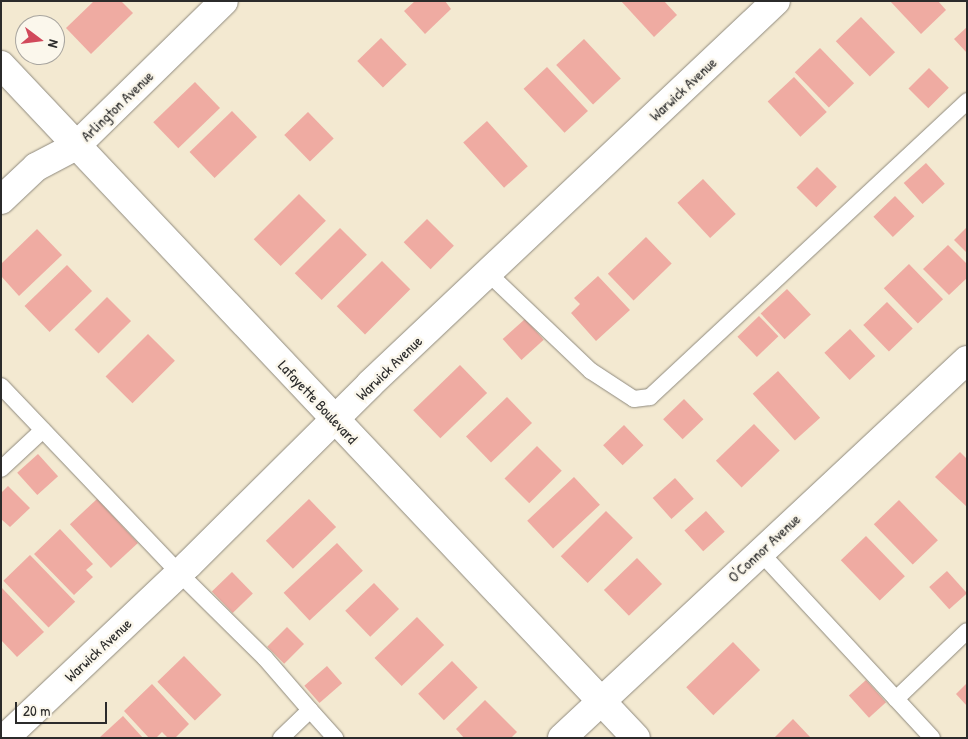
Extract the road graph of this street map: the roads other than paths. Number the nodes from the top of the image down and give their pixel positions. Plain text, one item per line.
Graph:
1 (224, 1) edge
2 (776, 1) edge
3 (1, 65) edge
4 (967, 101) edge
5 (76, 146) junction
6 (1, 200) edge
7 (488, 273) junction
8 (967, 360) edge
9 (1, 386) edge
10 (336, 421) junction
11 (43, 430) junction
12 (1, 469) edge
13 (760, 552) junction
14 (179, 573) junction
15 (967, 632) edge
16 (896, 699) junction
17 (602, 701) junction
18 (310, 710) junction
19 (5, 738) edge
20 (281, 738) edge
21 (335, 738) edge
22 (562, 738) edge
23 (636, 738) edge
24 (932, 738) edge

1 - 5 street, Arlington Avenue
2 - 7 street, Warwick Avenue
3 - 5 street, Lafayette Boulevard
4 - 7 lane
5 - 6 street, Arlington Avenue
5 - 10 street, Lafayette Boulevard
7 - 10 street, Warwick Avenue
8 - 13 street, O'Connor Avenue
9 - 11 lane
10 - 14 street, Warwick Avenue
10 - 17 street, Lafayette Boulevard
11 - 12 lane
11 - 14 lane
13 - 16 lane
13 - 17 street, O'Connor Avenue
14 - 18 lane
14 - 19 street, Warwick Avenue
15 - 16 lane
16 - 24 lane
17 - 22 street, O'Connor Avenue
17 - 23 street, Lafayette Boulevard
18 - 20 lane
18 - 21 lane

